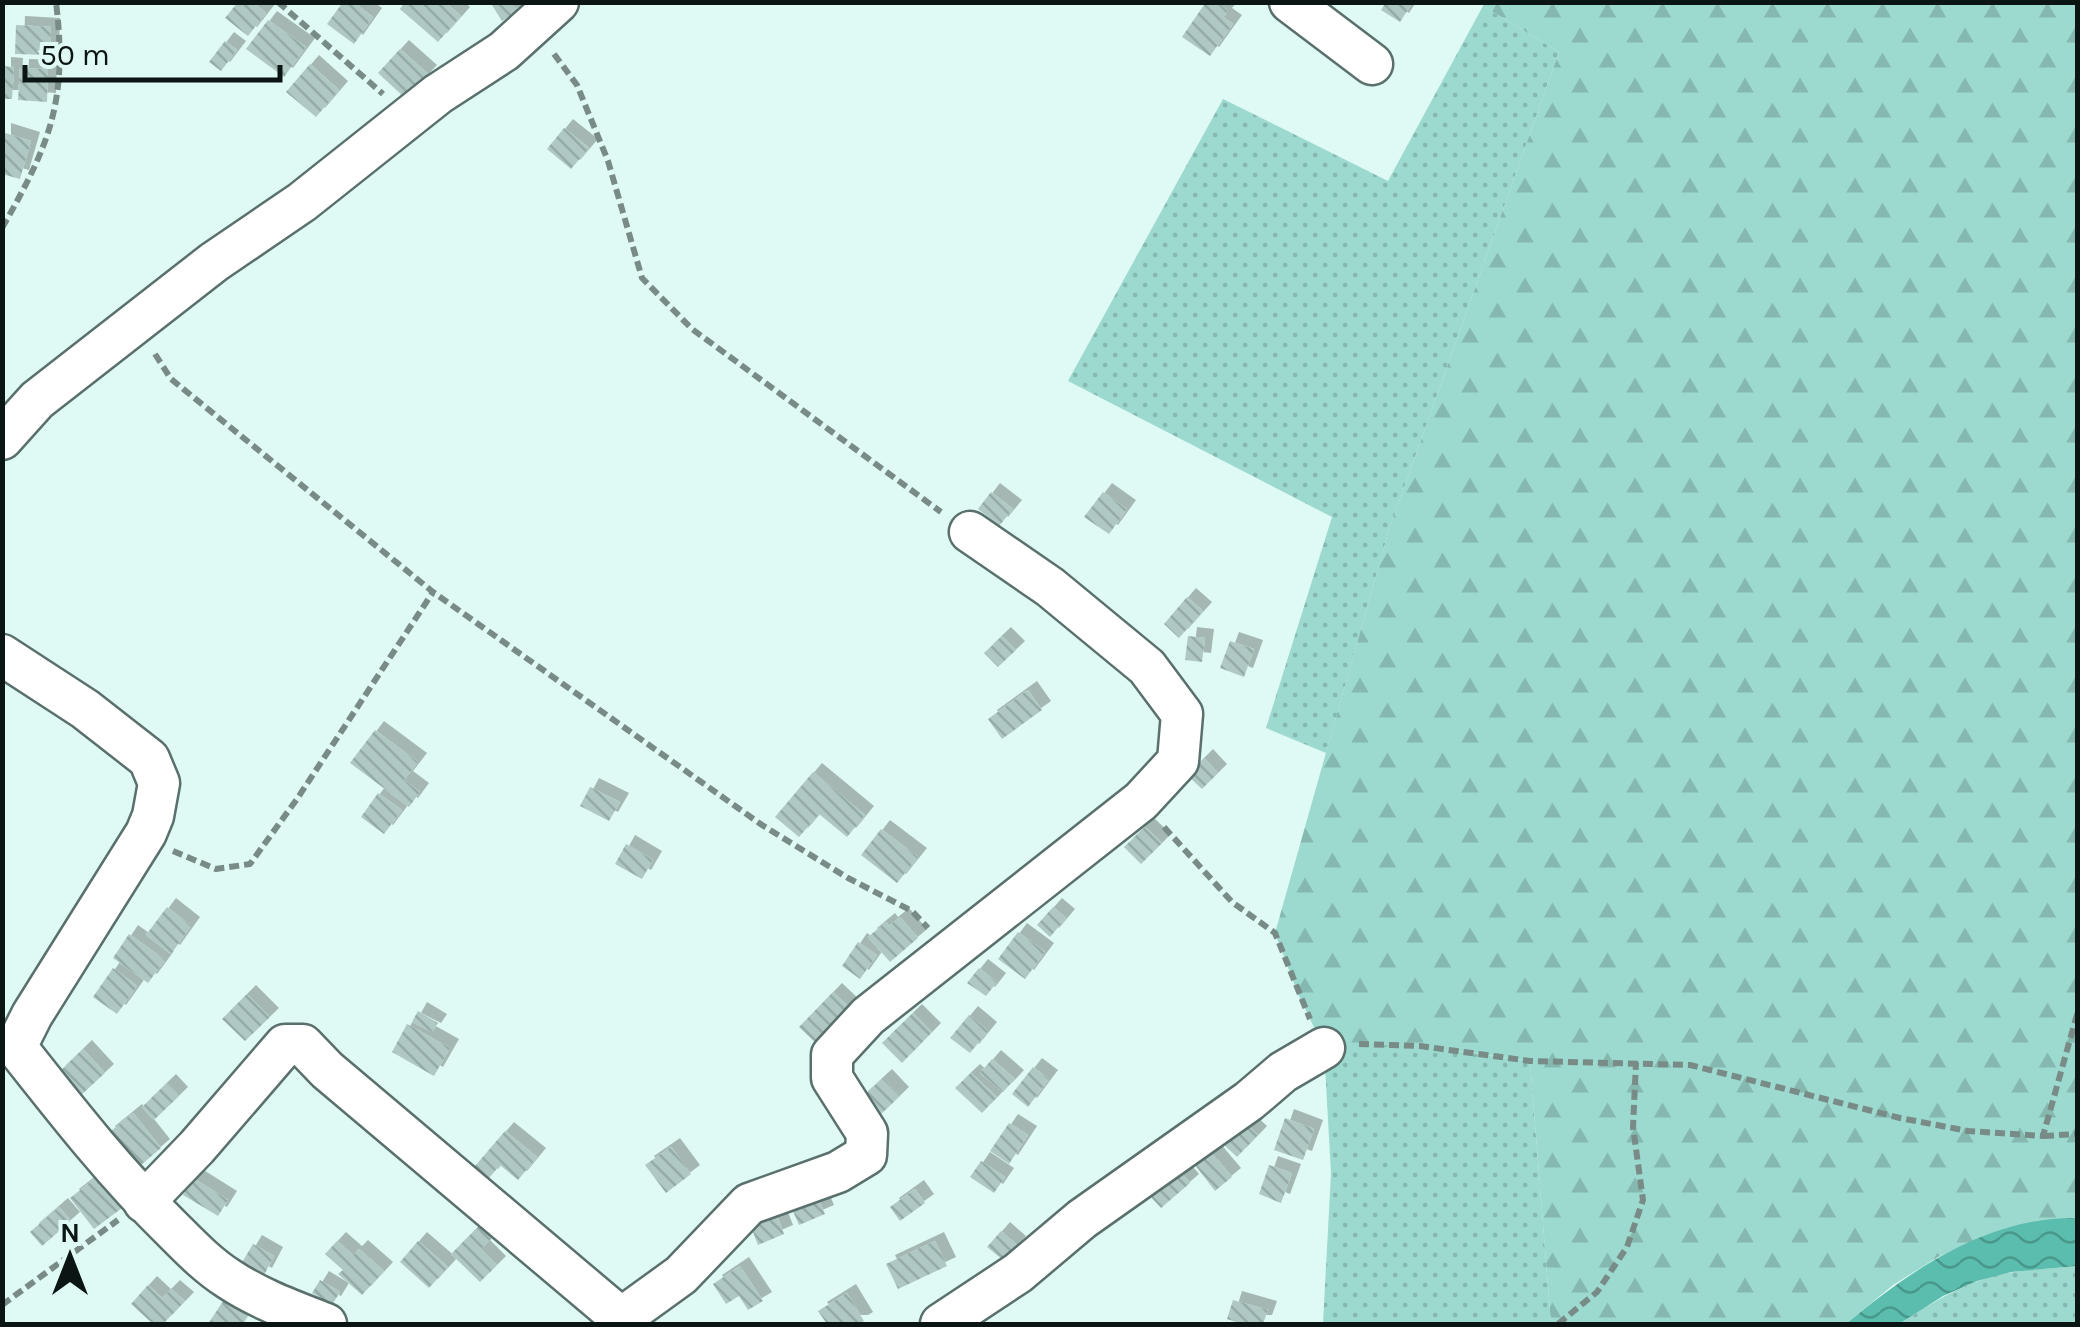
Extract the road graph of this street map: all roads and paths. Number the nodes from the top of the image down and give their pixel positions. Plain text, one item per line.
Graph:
1 (56, 2) edge
2 (278, 2) edge
3 (1290, 2) edge
4 (546, 14) edge
5 (1372, 64) dead end
6 (409, 117) junction
7 (2, 228) edge
8 (135, 324) junction
9 (2, 439) edge
10 (970, 532) joint
11 (433, 592) junction
12 (2, 655) edge
13 (1141, 801) junction
14 (146, 832) junction
15 (949, 952) junction
16 (2078, 1011) edge
17 (1324, 1048) junction
18 (1636, 1062) junction
19 (2078, 1134) edge
20 (2043, 1136) junction
21 (144, 1202) junction
22 (2, 1305) edge
23 (626, 1321) edge
24 (326, 1324) edge
25 (941, 1324) edge
26 (1558, 1324) edge

1 - 7 path
2 - 6 path
3 - 5 street
4 - 6 street
4 - 10 path
6 - 8 street
8 - 9 street
8 - 11 path
10 - 13 street
11 - 14 path
11 - 15 path
12 - 14 street
13 - 15 street
13 - 17 path
14 - 21 street
15 - 23 street
16 - 20 path
17 - 18 path
17 - 25 street
18 - 20 path
18 - 26 path
19 - 20 path
21 - 22 path
21 - 23 street
21 - 24 street

